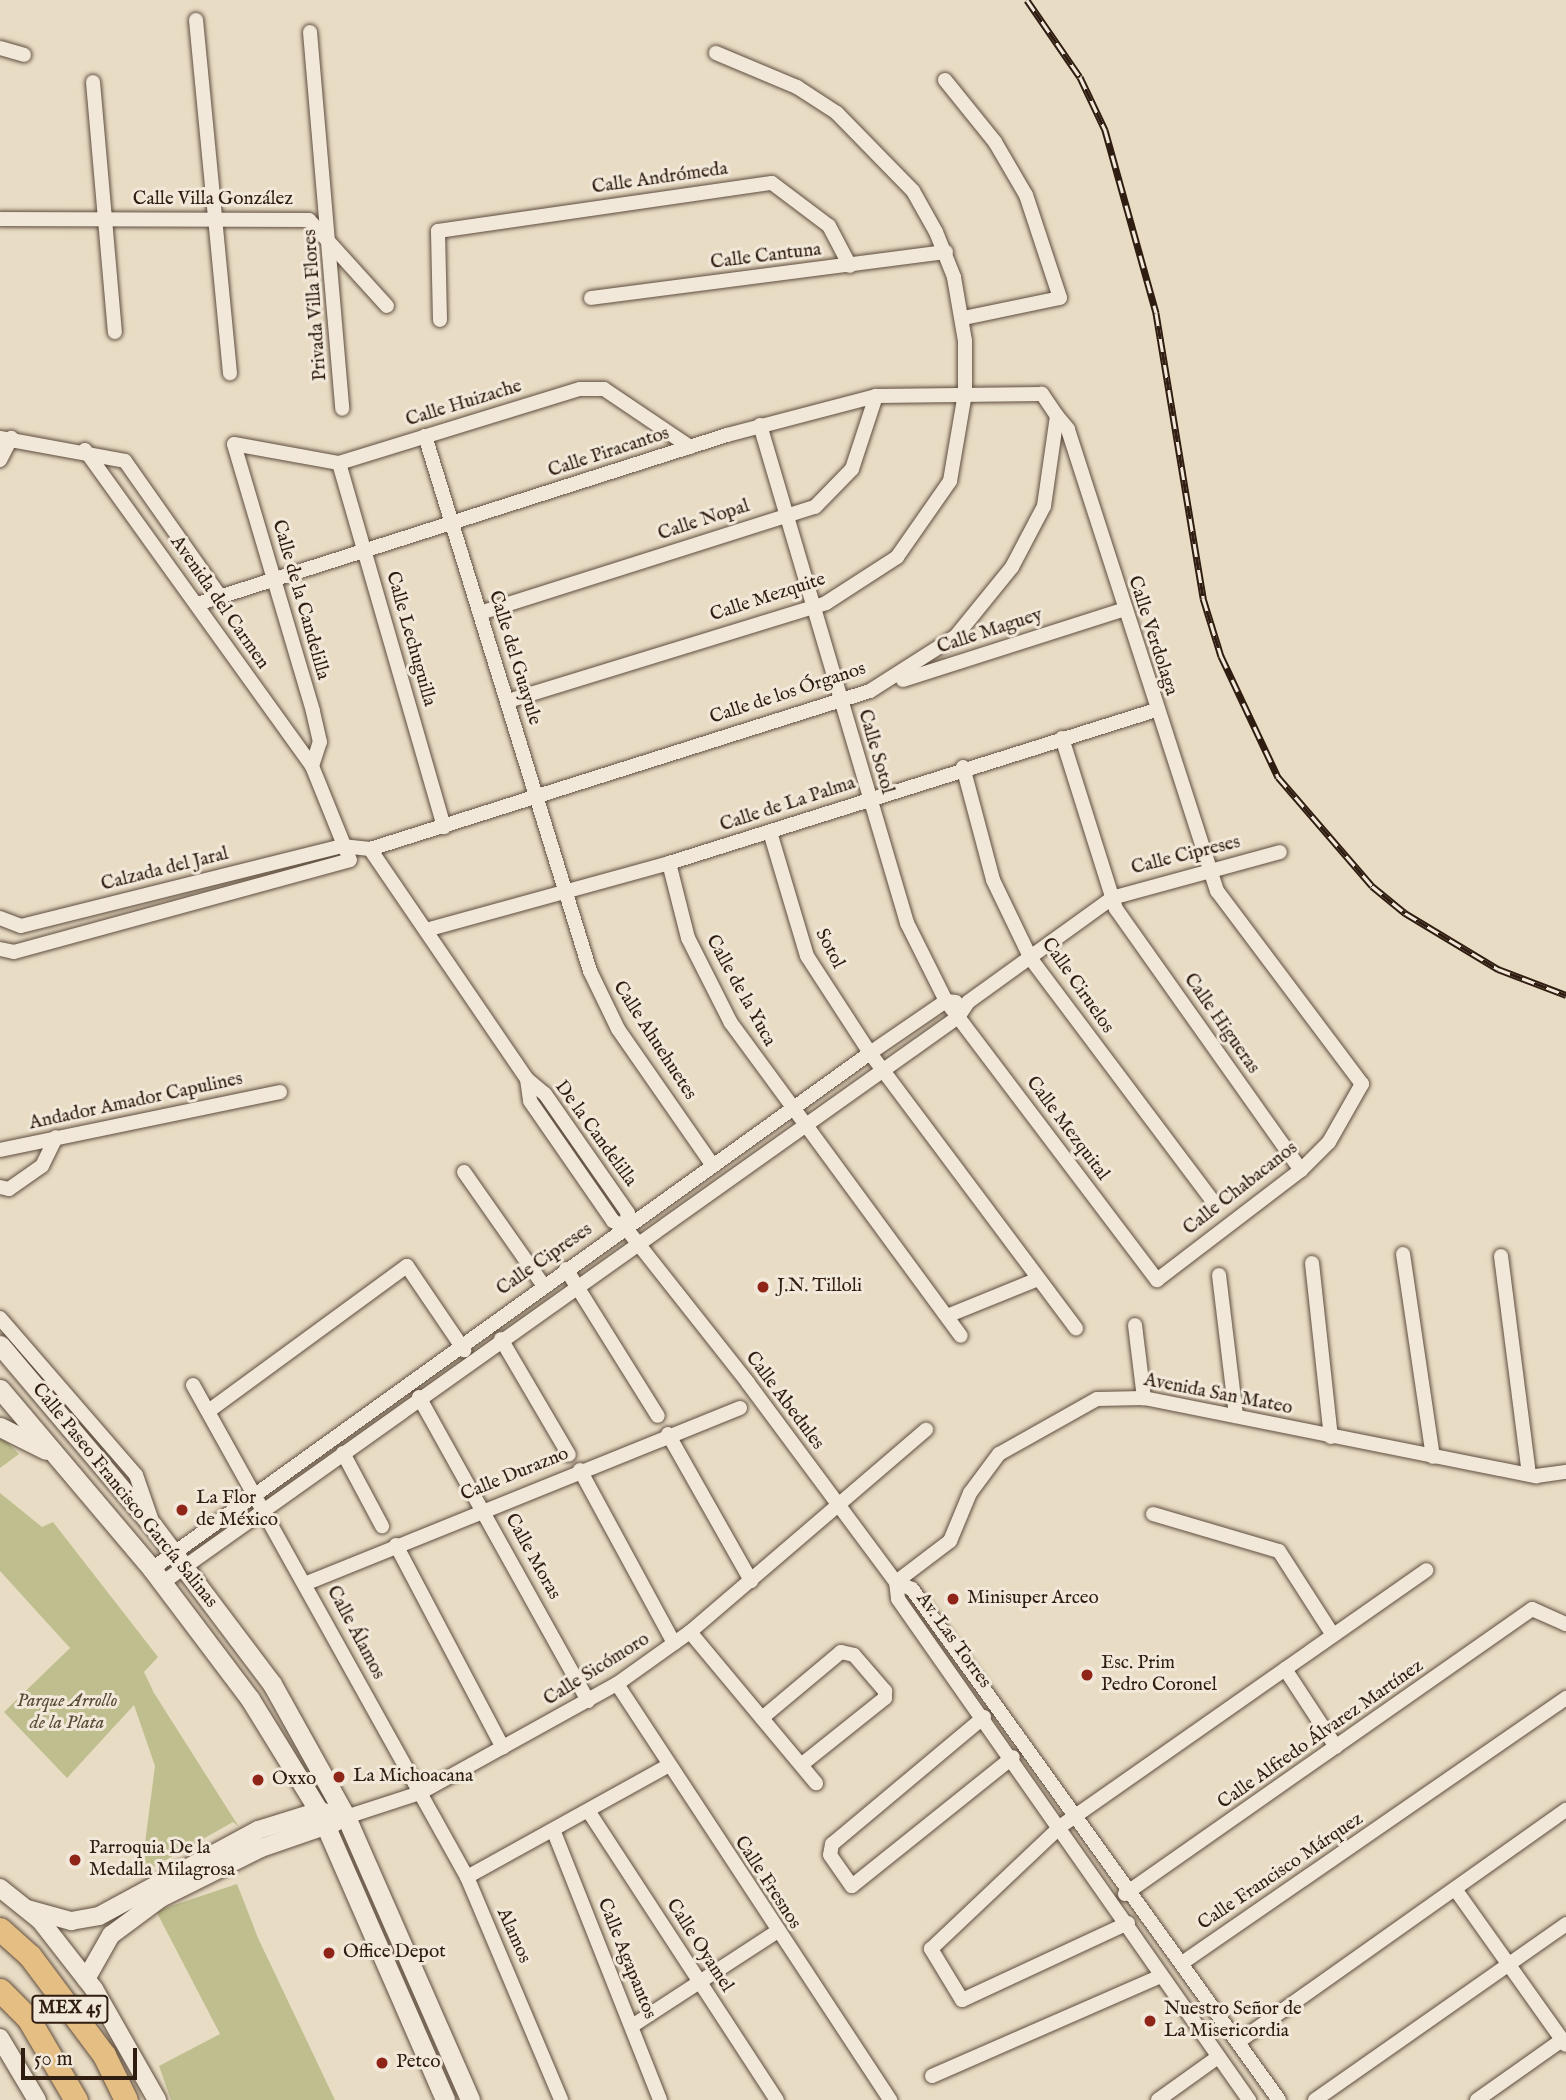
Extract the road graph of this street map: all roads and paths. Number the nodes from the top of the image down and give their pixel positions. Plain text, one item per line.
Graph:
1 (196, 20) dead end
2 (310, 32) dead end
3 (0, 48) edge
4 (716, 53) dead end
5 (24, 55) dead end
6 (945, 80) dead end
7 (93, 82) dead end
8 (0, 219) edge
9 (106, 219) junction
10 (217, 221) junction
11 (332, 247) junction
12 (946, 252) junction
13 (850, 266) junction
14 (591, 298) dead end
15 (387, 306) dead end
16 (963, 318) junction
17 (440, 320) dead end
18 (115, 332) dead end
19 (230, 373) dead end
20 (965, 393) junction
21 (876, 396) junction
22 (341, 409) dead end
23 (1057, 416) junction
24 (760, 425) junction
25 (425, 436) junction
26 (5, 438) edge
27 (234, 444) joint
28 (690, 447) junction
29 (85, 450) junction
30 (0, 460) edge
31 (339, 463) junction
32 (786, 515) junction
33 (453, 523) junction
34 (363, 550) junction
35 (274, 579) junction
36 (220, 596) junction
37 (197, 604) junction
38 (813, 605) junction
39 (1122, 610) junction
40 (480, 613) junction
41 (870, 691) junction
42 (841, 699) junction
43 (508, 701) junction
44 (1156, 710) junction
45 (1062, 738) junction
46 (312, 766) junction
47 (963, 767) junction
48 (535, 794) junction
49 (868, 798) junction
50 (444, 827) junction
51 (769, 832) junction
52 (342, 846) junction
53 (1280, 852) dead end
54 (359, 853) junction
55 (669, 863) junction
56 (1210, 870) junction
57 (561, 892) junction
58 (1112, 898) junction
59 (0, 918) edge
60 (430, 929) junction
61 (0, 949) edge
62 (1031, 959) junction
63 (946, 1001) junction
64 (968, 1002) junction
65 (958, 1017) junction
66 (870, 1053) junction
67 (883, 1070) junction
68 (1362, 1084) joint
69 (281, 1092) dead end
70 (790, 1109) junction
71 (802, 1126) junction
72 (56, 1138) junction
73 (0, 1150) edge
74 (712, 1164) junction
75 (1301, 1170) junction
76 (464, 1172) dead end
77 (0, 1187) edge
78 (1212, 1200) dead end
79 (625, 1227) junction
80 (638, 1245) junction
81 (1403, 1254) dead end
82 (1501, 1256) dead end
83 (1312, 1263) dead end
84 (566, 1269) junction
85 (1219, 1275) dead end
86 (1038, 1279) junction
87 (1157, 1280) joint
88 (543, 1285) junction
89 (577, 1287) junction
90 (947, 1316) junction
91 (0, 1318) edge
92 (1135, 1325) dead end
93 (1076, 1328) dead end
94 (961, 1336) dead end
95 (501, 1339) junction
96 (460, 1343) junction
97 (0, 1345) edge
98 (471, 1359) junction
99 (0, 1362) edge
100 (193, 1385) dead end
101 (0, 1390) edge
102 (419, 1397) junction
103 (1144, 1398) junction
104 (740, 1408) dead end
105 (211, 1410) junction
106 (658, 1416) dead end
107 (1236, 1416) junction
108 (0, 1427) edge
109 (926, 1430) dead end
110 (668, 1434) junction
111 (1331, 1437) junction
112 (89, 1451) junction
113 (53, 1453) junction
114 (343, 1453) junction
115 (569, 1455) dead end
116 (1433, 1457) junction
117 (580, 1470) junction
118 (1566, 1472) edge
119 (1529, 1474) junction
120 (255, 1492) junction
121 (264, 1507) junction
122 (839, 1507) junction
123 (483, 1508) junction
124 (1153, 1514) dead end
125 (153, 1526) junction
126 (382, 1526) dead end
127 (396, 1545) junction
128 (179, 1559) junction
129 (1426, 1570) dead end
130 (157, 1576) junction
131 (751, 1581) junction
132 (896, 1582) junction
133 (307, 1583) junction
134 (1566, 1624) edge
135 (690, 1632) junction
136 (1333, 1635) junction
137 (674, 1643) junction
138 (1285, 1669) junction
139 (617, 1684) junction
140 (1566, 1698) edge
141 (588, 1701) junction
142 (984, 1717) junction
143 (762, 1718) junction
144 (1336, 1746) junction
145 (503, 1748) junction
146 (1013, 1757) junction
147 (669, 1765) junction
148 (801, 1765) junction
149 (816, 1783) dead end
150 (420, 1793) junction
151 (1566, 1810) edge
152 (589, 1812) junction
153 (1078, 1815) junction
154 (346, 1817) junction
155 (323, 1820) junction
156 (1061, 1826) junction
157 (554, 1832) junction
158 (220, 1847) junction
159 (228, 1864) junction
160 (467, 1877) junction
161 (0, 1888) edge
162 (1455, 1889) junction
163 (1131, 1890) junction
164 (1113, 1901) junction
165 (27, 1909) junction
166 (1128, 1923) junction
167 (1566, 1924) edge
168 (0, 1929) edge
169 (776, 1932) junction
170 (1182, 1963) junction
171 (1508, 1965) junction
172 (1161, 1976) junction
173 (86, 1979) junction
174 (701, 1985) junction
175 (0, 1990) edge
176 (1213, 2006) junction
177 (1192, 2020) junction
178 (632, 2026) junction
179 (0, 2038) edge
180 (1238, 2042) junction
181 (1564, 2043) edge
182 (1218, 2057) junction
183 (932, 2076) dead end
184 (1267, 2083) junction
185 (1248, 2098) edge
186 (37, 2100) edge
187 (76, 2100) edge
188 (126, 2100) edge
189 (157, 2100) edge
190 (445, 2100) edge
191 (470, 2100) edge
192 (561, 2100) edge
193 (660, 2100) edge
194 (777, 2100) edge
195 (890, 2100) edge
196 (1158, 2100) edge
197 (1279, 2100) edge
198 (1315, 2100) edge
199 (1477, 2100) edge

1 - 10 street
2 - 11 street, Privada Villa Flores
3 - 5 street
4 - 12 street, Calle Mezquite
6 - 16 street
7 - 9 street
8 - 9 street, Calle Villa González
9 - 10 street, Calle Villa González
9 - 18 street
10 - 11 street, Calle Villa González
10 - 19 street
11 - 15 street, Calle Villa González
11 - 22 street, Privada Villa Flores
12 - 13 street, Calle Cantuna
12 - 16 street, Calle Mezquite
13 - 14 street, Calle Cantuna
13 - 17 street, Calle Andrómeda
16 - 20 street, Calle Mezquite
20 - 21 street, Calle Piracantos
20 - 23 street, Calle Piracantos
20 - 38 street, Calle Mezquite
21 - 24 street, Calle Piracantos
21 - 32 street, Calle Nopal
23 - 39 street, Calle Verdolaga
23 - 41 street, Calle de los Órganos
24 - 28 street, Calle Piracantos
24 - 32 street, Calle Sotol
25 - 28 street, Calle Huizache
25 - 31 street, Calle Huizache
25 - 33 street, Calle del Guayule
26 - 29 street
26 - 30 street
27 - 31 street, Calle Huizache
27 - 35 street, Calle de la Candelilla
28 - 33 street, Calle Piracantos
29 - 36 street
29 - 37 street, Avenida del Carmen
31 - 34 street, Calle Lechuguilla
32 - 38 street, Calle Sotol
32 - 40 street, Calle Nopal
33 - 34 street, Calle Piracantos
33 - 40 street, Calle del Guayule
34 - 35 street, Calle Piracantos
34 - 50 street, Calle Lechuguilla
35 - 36 street, Calle Piracantos
35 - 46 street, Calle de la Candelilla
36 - 37 street, Calle Piracantos
37 - 46 street, Avenida del Carmen
38 - 42 street, Calle Sotol
38 - 43 street, Calle Mezquite
39 - 41 street, Calle Maguey
39 - 44 street, Calle Verdolaga
40 - 43 street, Calle del Guayule
41 - 42 street, Calle de los Órganos
42 - 48 street, Calle de los Órganos
42 - 49 street, Calle Sotol
43 - 48 street, Calle del Guayule
44 - 45 street, Calle de La Palma
44 - 56 street, Calle Verdolaga
45 - 47 street, Calle de La Palma
45 - 58 street, Calle Higueras
46 - 52 street, Avenida del Carmen
47 - 49 street, Calle de La Palma
47 - 62 street, Calle Ciruelos
48 - 50 street, Calle de los Órganos
48 - 57 street, Calle del Guayule
49 - 51 street, Calle de La Palma
49 - 63 street, Calle Sotol
50 - 54 street, Calle de los Órganos
51 - 55 street, Calle de La Palma
51 - 66 street, Sotol
52 - 54 street
52 - 59 street, Calzada del Jaral
53 - 56 street, Calle Cipreses
54 - 60 street
54 - 61 street
55 - 57 street, Calle de La Palma
55 - 70 street, Calle de la Yuca
56 - 58 street, Calle Cipreses
56 - 68 street, Calle Verdolaga
57 - 60 street, Calle de La Palma
57 - 74 street, Calle Ahuehuetes
58 - 62 street, Calle Cipreses
58 - 75 street, Calle Higueras
60 - 79 street, De la Candelilla
62 - 64 street, Calle Cipreses
62 - 78 street, Calle Ciruelos
63 - 64 street
63 - 65 street, Calle Mezquital
63 - 66 street, Calle Cipreses
64 - 65 street, Calle Cipreses
65 - 67 street, Calle Cipreses
65 - 87 street, Calle Mezquital
66 - 67 street, Sotol
66 - 70 street, Calle Cipreses
67 - 71 street, Calle Cipreses
67 - 86 street
68 - 75 street, Calle Chabacanos
69 - 72 street, Andador Amador Capulines
70 - 71 street, Calle de la Yuca
70 - 74 street, Calle Cipreses
71 - 80 street, Calle Cipreses
71 - 90 street, Calle de la Yuca
72 - 73 street, Andador Amador Capulines
72 - 77 street
74 - 79 street, Calle Cipreses
75 - 87 street, Calle Chabacanos
76 - 88 street
79 - 80 street, De la Candelilla
79 - 84 street, Calle Cipreses
80 - 89 street, Calle Cipreses
80 - 122 street, Calle Abedules
81 - 116 street
82 - 119 street
83 - 111 street
84 - 88 street, Calle Cipreses
84 - 89 street
85 - 107 street
86 - 90 street
86 - 93 street
88 - 96 street, Calle Cipreses
89 - 95 street, Calle Cipreses
89 - 106 street
90 - 94 street, Calle de la Yuca
91 - 125 street
92 - 103 street
95 - 98 street, Calle Cipreses
95 - 115 street
96 - 98 street
96 - 105 street
96 - 120 street, Calle Cipreses
97 - 112 main road, Calle Paseo Francisco García Salinas
98 - 102 street, Calle Cipreses
99 - 112 main road
100 - 105 street, Calle Álamos
101 - 113 main road, Calle Paseo Francisco García Salinas
102 - 114 street, Calle Cipreses
102 - 123 street, Calle Moras
103 - 107 street, Avenida San Mateo
103 - 132 street, Avenida San Mateo
104 - 110 street, Calle Durazno
105 - 120 street, Calle Álamos
107 - 111 street, Avenida San Mateo
108 - 113 main road
109 - 122 street
110 - 117 street, Calle Durazno
110 - 131 street
111 - 116 street, Avenida San Mateo
112 - 125 main road, Calle Paseo Francisco García Salinas
113 - 130 main road, Calle Paseo Francisco García Salinas
114 - 121 street, Calle Cipreses
114 - 126 street
116 - 119 street, Avenida San Mateo
117 - 123 street, Calle Durazno
117 - 137 street
118 - 119 street, Avenida San Mateo
120 - 121 street, Calle Álamos
120 - 128 street, Calle Cipreses
121 - 128 street, Calle Cipreses
121 - 133 street, Calle Álamos
122 - 131 street, Calle Sicómoro
122 - 132 street, Calle Abedules
123 - 127 street, Calle Durazno
123 - 141 street, Calle Moras
124 - 136 street
125 - 128 main road, Calle Paseo Francisco García Salinas
127 - 133 street, Calle Durazno
127 - 145 street
128 - 130 street, Calle Cipreses
128 - 154 main road, Calle Paseo Francisco García Salinas
129 - 136 street
130 - 155 main road, Calle Paseo Francisco García Salinas
131 - 135 street, Calle Sicómoro
132 - 142 street, Av. Las Torres
132 - 153 street, Av. Las Torres
133 - 150 street, Calle Álamos
134 - 144 street, Calle Alfredo Álvarez Martínez
135 - 137 street, Calle Sicómoro
135 - 143 street
136 - 138 street
137 - 139 street, Calle Sicómoro
138 - 144 street
138 - 153 street
139 - 141 street, Calle Sicómoro
139 - 147 street, Calle Fresnos
140 - 170 street, Calle Francisco Márquez
141 - 145 street, Calle Sicómoro
142 - 146 street, Av. Las Torres
142 - 146 street
143 - 148 street
143 - 148 street
144 - 163 street, Calle Alfredo Álvarez Martínez
145 - 150 street, Calle Sicómoro
146 - 156 street, Av. Las Torres
147 - 152 street
147 - 169 street, Calle Fresnos
148 - 149 street
150 - 154 street, Calle Sicómoro
150 - 160 street, Alamos
151 - 162 street
152 - 157 street
152 - 174 street, Calle Oyamel
153 - 156 street
153 - 163 street, Av. Las Torres
154 - 155 street
154 - 191 main road, Calle Paseo Francisco García Salinas
155 - 158 street
155 - 159 street
155 - 190 main road, Calle Paseo Francisco García Salinas
156 - 164 street, Av. Las Torres
156 - 166 street
157 - 160 street
157 - 178 street, Calle Agapantos
158 - 159 street
158 - 165 street
159 - 173 street
160 - 192 street, Alamos
161 - 165 street
162 - 171 street
162 - 180 street
163 - 164 street, Calle Alfredo Álvarez Martínez
163 - 170 street, Av. Las Torres
164 - 166 street, Av. Las Torres
165 - 173 street
166 - 172 street, Av. Las Torres
167 - 171 street
168 - 188 main road, MEX 45
169 - 174 street
169 - 195 street, Calle Fresnos
170 - 176 street, Av. Las Torres
171 - 181 street
171 - 198 street
172 - 177 street, Av. Las Torres
172 - 183 street
173 - 189 street
174 - 178 street
174 - 194 street, Calle Oyamel
175 - 187 main road, MEX 45
176 - 177 street
176 - 180 street, Av. Las Torres
177 - 182 street, Av. Las Torres
178 - 193 street, Calle Agapantos
179 - 186 street
180 - 184 street, Av. Las Torres
181 - 199 street
182 - 185 street, Av. Las Torres
182 - 196 street
184 - 185 street
184 - 197 street, Av. Las Torres

